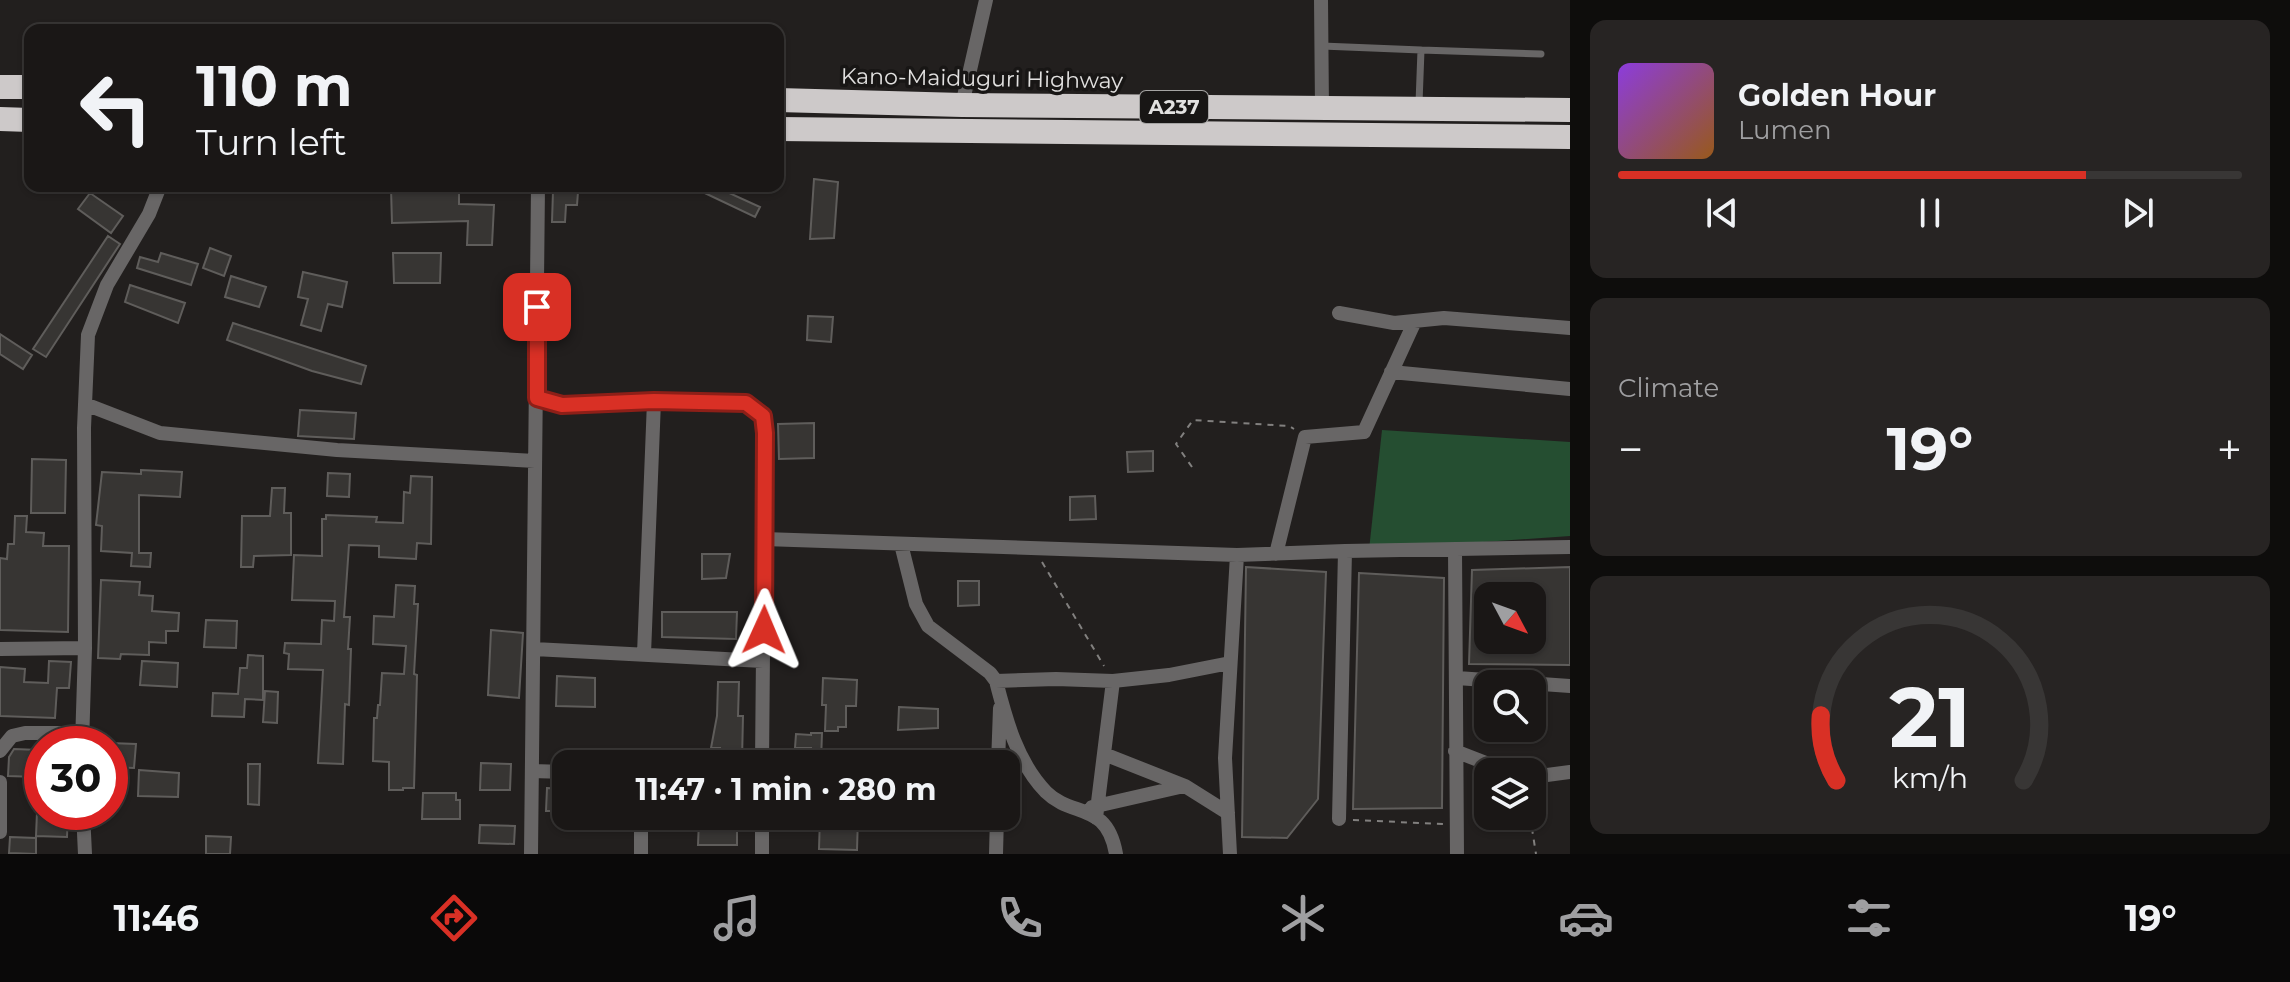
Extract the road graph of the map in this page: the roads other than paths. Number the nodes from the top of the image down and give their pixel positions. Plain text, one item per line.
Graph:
1 (986, 0) edge
2 (1321, 0) edge
3 (1322, 46) junction
4 (1421, 50) junction
5 (1541, 54) dead end
6 (0, 87) edge
7 (24, 87) edge
8 (784, 100) edge
9 (962, 105) junction
10 (1322, 108) junction
11 (1418, 109) junction
12 (1570, 110) edge
13 (0, 119) edge
14 (24, 120) edge
15 (784, 129) edge
16 (1570, 137) edge
17 (158, 192) edge
18 (538, 192) edge
19 (1339, 313) dead end
20 (1415, 321) junction
21 (1570, 328) edge
22 (1391, 372) junction
23 (1570, 389) edge
24 (537, 398) junction
25 (654, 401) junction
26 (85, 404) junction
27 (535, 461) junction
28 (764, 539) junction
29 (901, 544) junction
30 (1570, 547) edge
31 (1455, 549) junction
32 (1345, 551) junction
33 (1276, 554) junction
34 (1237, 555) junction
35 (85, 648) junction
36 (0, 649) edge
37 (534, 649) junction
38 (644, 654) junction
39 (763, 661) junction
40 (1230, 663) junction
41 (1457, 678) junction
42 (996, 681) junction
43 (1113, 681) junction
44 (1570, 686) edge
45 (1000, 696) junction
46 (82, 726) edge
47 (24, 733) edge
48 (2, 744) edge
49 (762, 750) edge
50 (998, 750) edge
51 (1455, 751) junction
52 (1104, 754) junction
53 (1474, 758) edge
54 (532, 771) junction
55 (552, 772) edge
56 (1570, 772) edge
57 (1546, 775) edge
58 (0, 782) edge
59 (1185, 786) junction
60 (1093, 811) junction
61 (1228, 813) junction
62 (1339, 819) road end
63 (84, 830) edge
64 (641, 830) edge
65 (762, 830) edge
66 (997, 830) edge
67 (0, 832) edge
68 (85, 854) edge
69 (531, 854) edge
70 (641, 854) edge
71 (762, 854) edge
72 (996, 854) edge
73 (1116, 854) edge
74 (1230, 854) edge
75 (1457, 854) edge

1 - 9 street
2 - 3 street
3 - 4 lane
3 - 10 street
4 - 5 lane
4 - 11 lane
6 - 7 highway
8 - 9 highway, Kano-Maiduguri Highway / A237
9 - 10 highway, Kano-Maiduguri Highway / A237
10 - 11 highway, Kano-Maiduguri Highway / A237
11 - 12 highway, Kano-Maiduguri Highway / A237
13 - 14 highway
15 - 16 highway, A237
17 - 26 street
18 - 24 street
19 - 20 street
20 - 21 street
20 - 22 street
22 - 23 street
22 - 33 street
24 - 25 street
24 - 27 street
25 - 28 street
25 - 38 street
26 - 27 street
26 - 35 street
27 - 37 street
28 - 29 street
28 - 39 street
29 - 34 street
29 - 42 street
30 - 31 street
31 - 32 street
31 - 41 street
32 - 33 street
32 - 62 street
33 - 34 street
34 - 40 street
35 - 36 street
35 - 46 street
37 - 38 street
37 - 54 street
38 - 39 street
39 - 49 street
40 - 43 street
40 - 61 street
41 - 44 street
41 - 51 street
42 - 43 street
42 - 45 street
43 - 52 street
45 - 50 street
45 - 60 street
47 - 48 street
51 - 53 street
51 - 75 street
52 - 59 street
52 - 60 street
54 - 55 street
54 - 69 street
56 - 57 street
58 - 67 street
59 - 60 street
59 - 61 street
60 - 73 street
61 - 74 street
63 - 68 street
64 - 70 street
65 - 71 street
66 - 72 street

